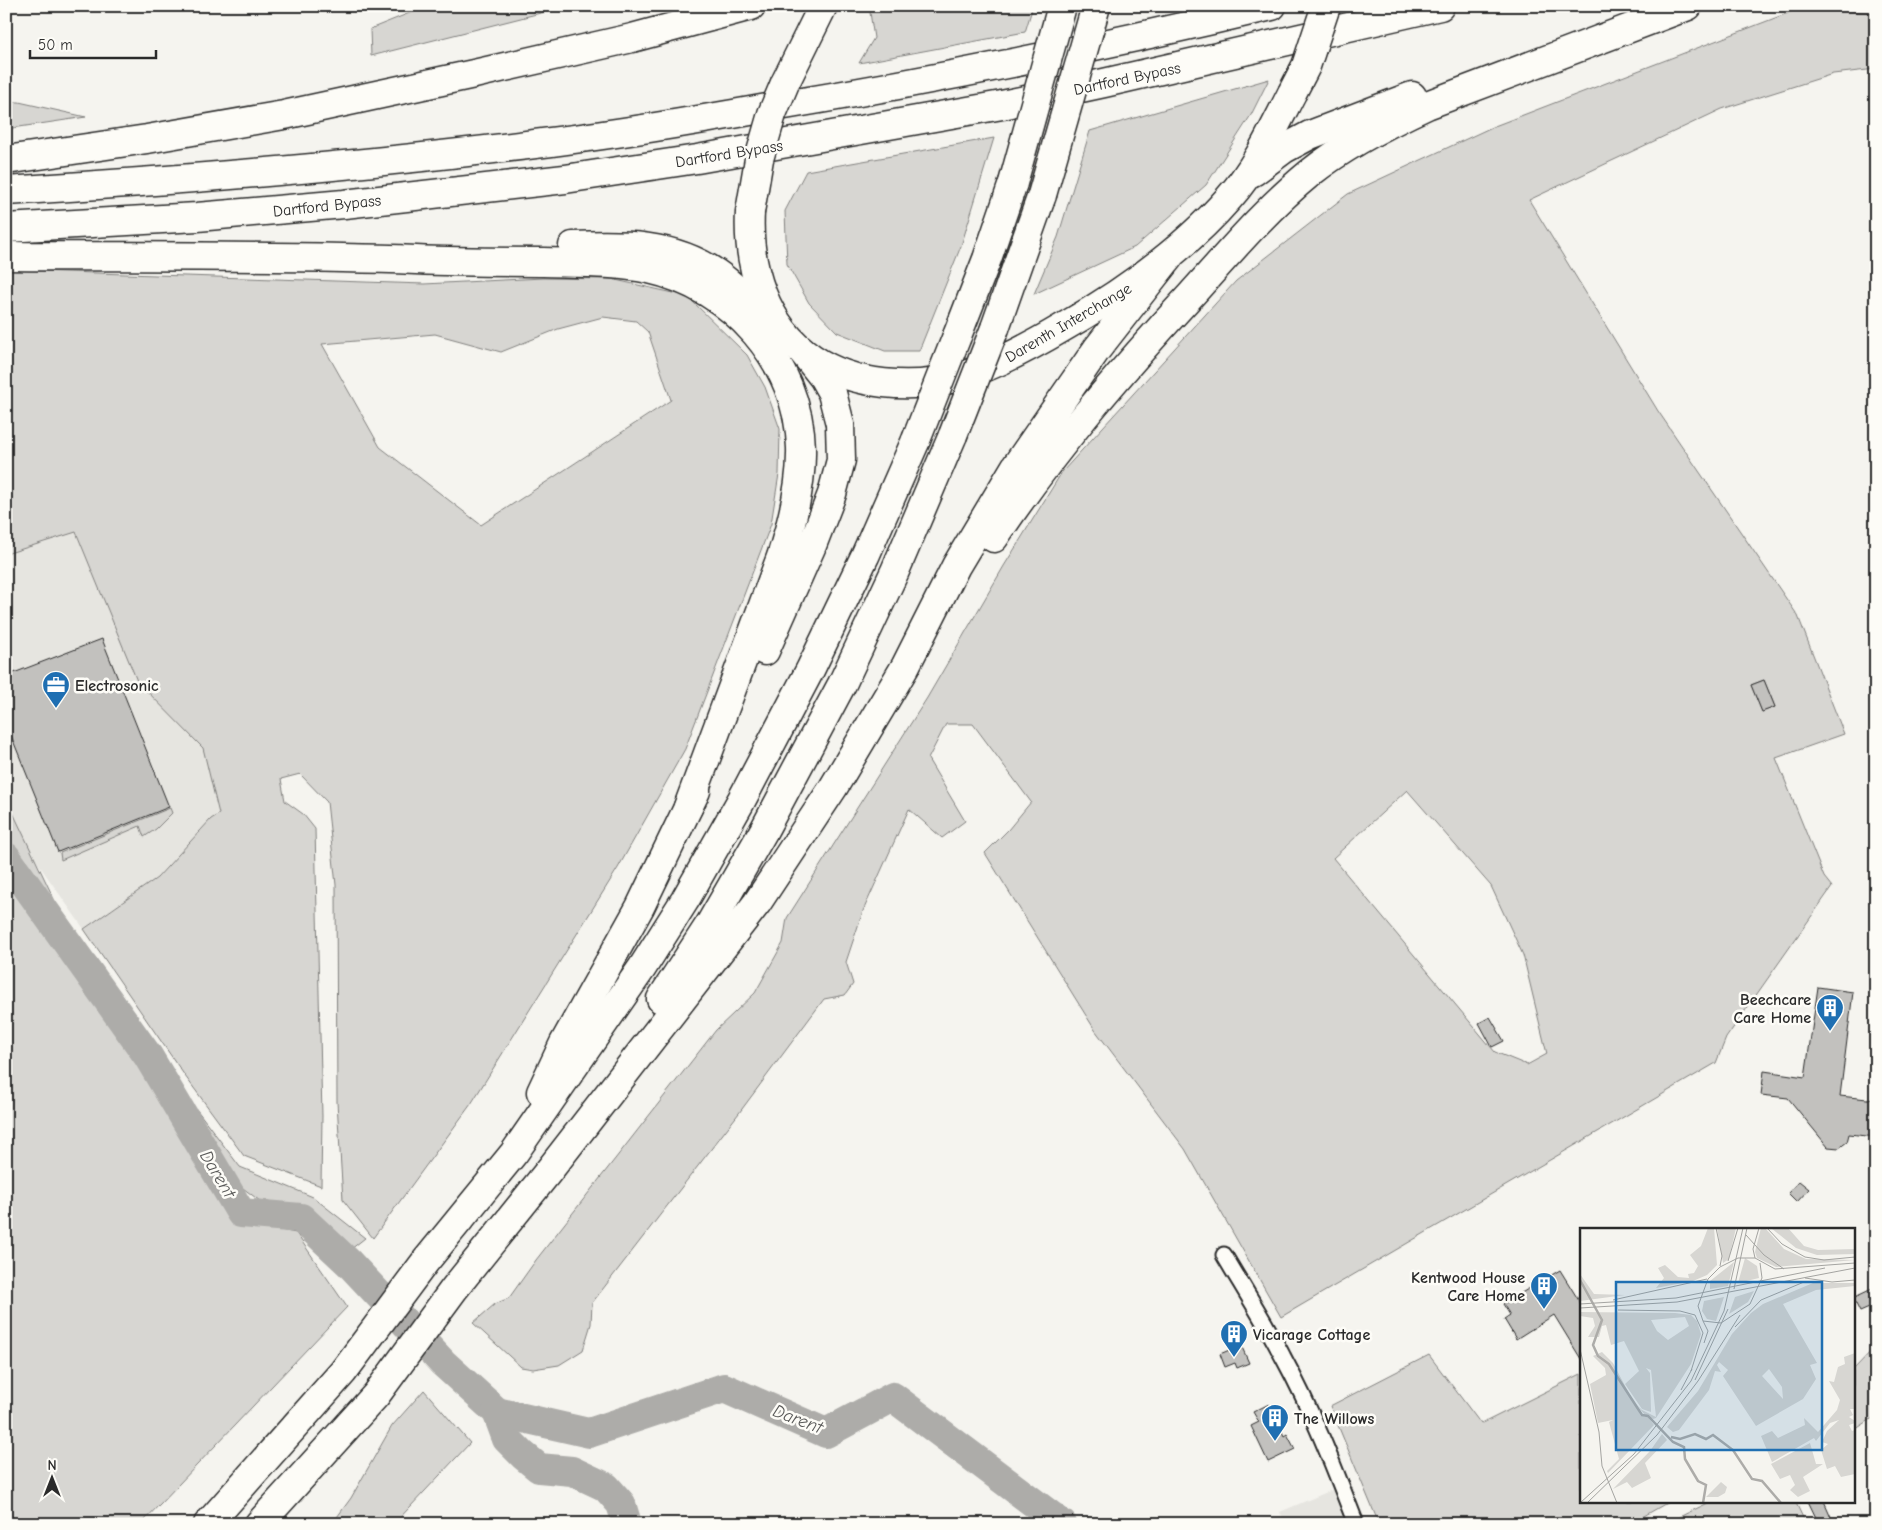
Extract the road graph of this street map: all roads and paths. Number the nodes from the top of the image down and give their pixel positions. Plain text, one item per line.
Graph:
1 (751, 6) edge
2 (823, 6) edge
3 (1062, 6) edge
4 (1096, 6) edge
5 (1272, 6) edge
6 (1326, 6) edge
7 (1440, 6) edge
8 (1681, 6) edge
9 (1688, 6) edge
10 (6, 160) edge
11 (1247, 177) junction
12 (6, 191) edge
13 (6, 228) edge
14 (6, 256) edge
15 (1169, 257) junction
16 (352, 258) junction
17 (779, 326) junction
18 (803, 352) junction
19 (905, 667) junction
20 (688, 806) junction
21 (514, 1153) junction
22 (548, 1172) junction
23 (1224, 1255) dead end
24 (208, 1524) edge
25 (259, 1524) edge
26 (1356, 1524) edge

1 - 10 highway
2 - 17 highway, Darenth Interchange, bridge
3 - 21 highway, bridge
4 - 22 highway, bridge
5 - 12 highway
6 - 11 highway, Darenth Interchange, bridge
7 - 13 highway, Dartford Bypass
8 - 11 highway
9 - 19 highway
11 - 15 highway, Darenth Interchange
14 - 16 highway
15 - 18 highway, Darenth Interchange
15 - 19 highway
16 - 17 highway
16 - 20 highway
17 - 18 highway, Darenth Interchange
18 - 20 highway
19 - 22 highway
20 - 21 highway
21 - 24 highway
22 - 25 highway
23 - 26 street

